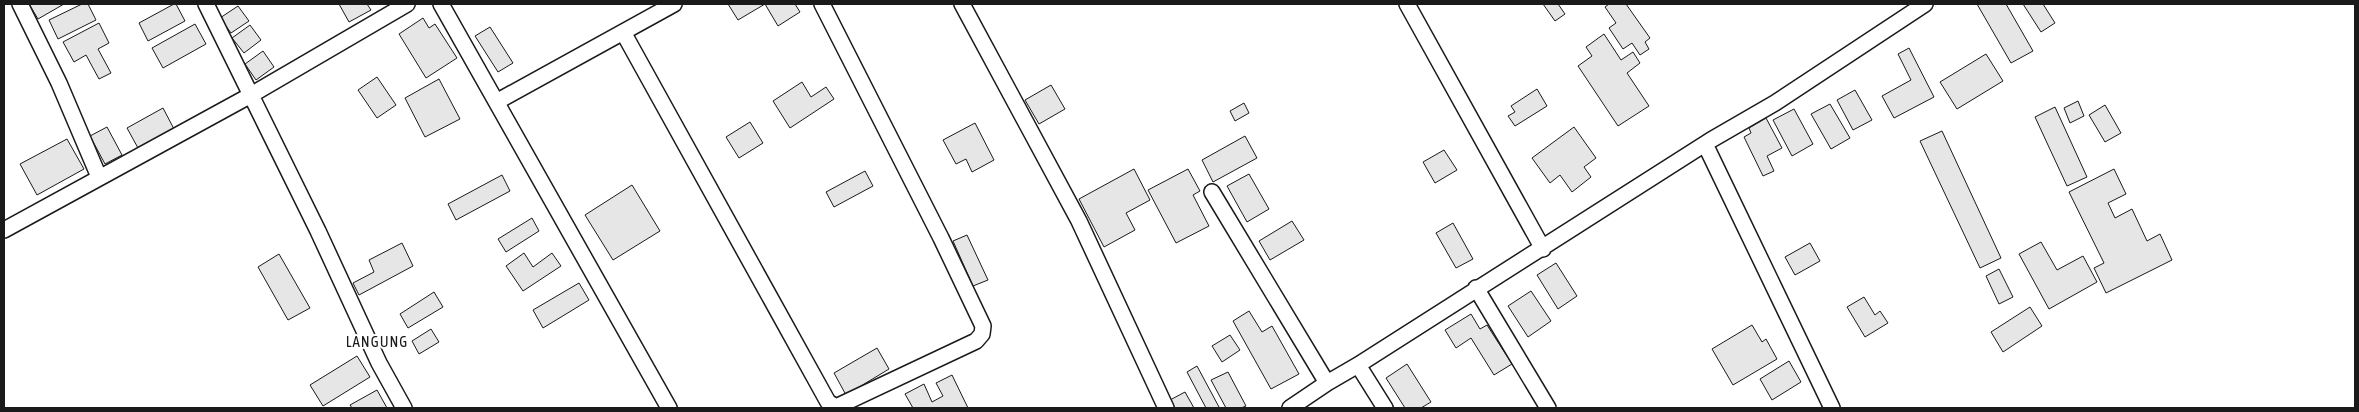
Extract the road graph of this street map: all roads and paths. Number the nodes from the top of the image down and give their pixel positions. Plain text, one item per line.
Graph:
1 (20, 4) edge
2 (206, 4) edge
3 (407, 4) edge
4 (442, 4) edge
5 (674, 4) edge
6 (822, 4) edge
7 (962, 4) edge
8 (1407, 4) edge
9 (1925, 4) edge
10 (623, 32) junction
11 (251, 95) junction
12 (498, 101) junction
13 (1705, 144) junction
14 (99, 177) junction
15 (1212, 192) dead end
16 (4, 230) edge
17 (1542, 249) junction
18 (1476, 288) junction
19 (1358, 365) junction
20 (1327, 383) junction
21 (832, 407) edge
22 (404, 408) edge
23 (670, 408) edge
24 (1166, 408) edge
25 (1290, 408) edge
26 (1385, 408) edge
27 (1548, 408) edge
28 (1832, 408) edge

1 - 14 street
2 - 11 street
3 - 11 street
4 - 12 street
5 - 10 street
6 - 21 street
7 - 24 street
8 - 17 street
9 - 13 street
10 - 12 street
10 - 21 street
11 - 14 street
11 - 22 street
12 - 23 street
13 - 17 street
13 - 28 street
14 - 16 street
15 - 20 street
17 - 18 street
18 - 19 street
18 - 27 street
19 - 20 street
19 - 26 street
20 - 25 street

